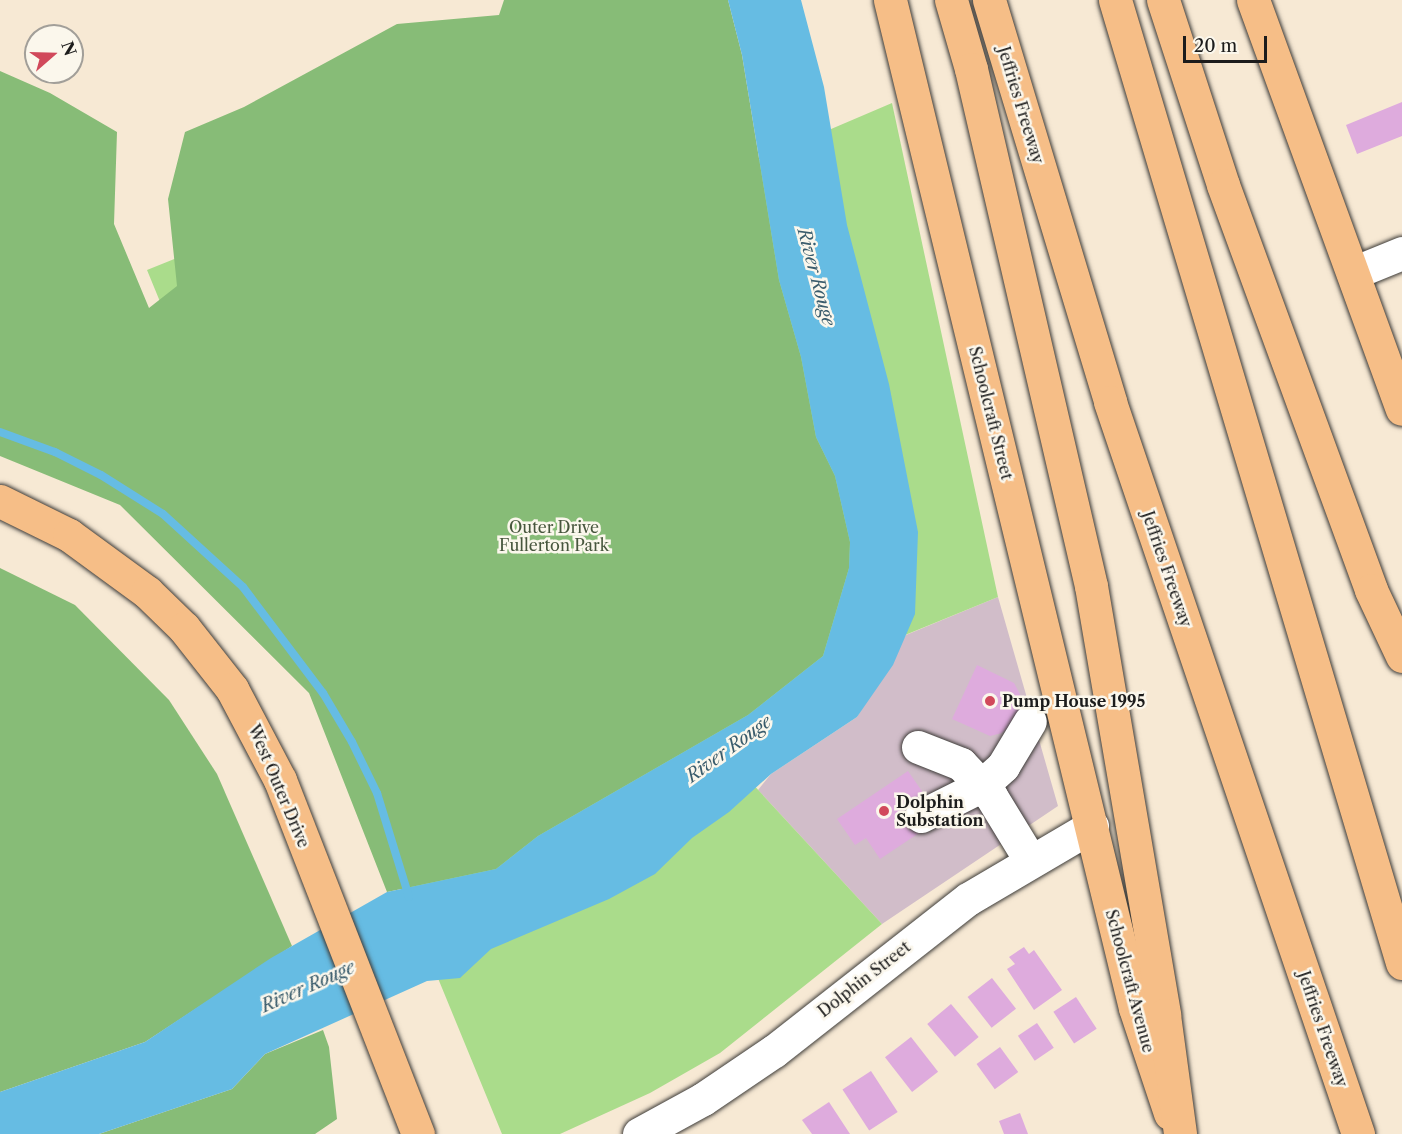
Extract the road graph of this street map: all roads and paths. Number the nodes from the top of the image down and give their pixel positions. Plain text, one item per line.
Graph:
1 (890, 0) edge
2 (951, 0) edge
3 (989, 0) edge
4 (1115, 0) edge
5 (1163, 0) edge
6 (1253, 0) edge
7 (1402, 253) edge
8 (1353, 273) junction
9 (1402, 409) edge
10 (0, 501) edge
11 (1402, 657) edge
12 (1030, 721) dead end
13 (918, 747) dead end
14 (981, 786) junction
15 (921, 816) dead end
16 (1092, 826) junction
17 (1029, 860) junction
18 (1402, 963) edge
19 (418, 1134) edge
20 (639, 1134) edge
21 (1179, 1134) edge
22 (1358, 1134) edge

1 - 16 main road, Schoolcraft Street
2 - 21 main road
3 - 22 main road, Jeffries Freeway
4 - 18 main road
5 - 11 main road
6 - 8 main road
7 - 8 street
8 - 9 main road
10 - 19 main road, West Outer Drive
12 - 14 street
13 - 14 street
14 - 15 street
14 - 17 street
16 - 17 street, Dolphin Street
16 - 21 main road, Schoolcraft Avenue
17 - 20 street, Dolphin Street

